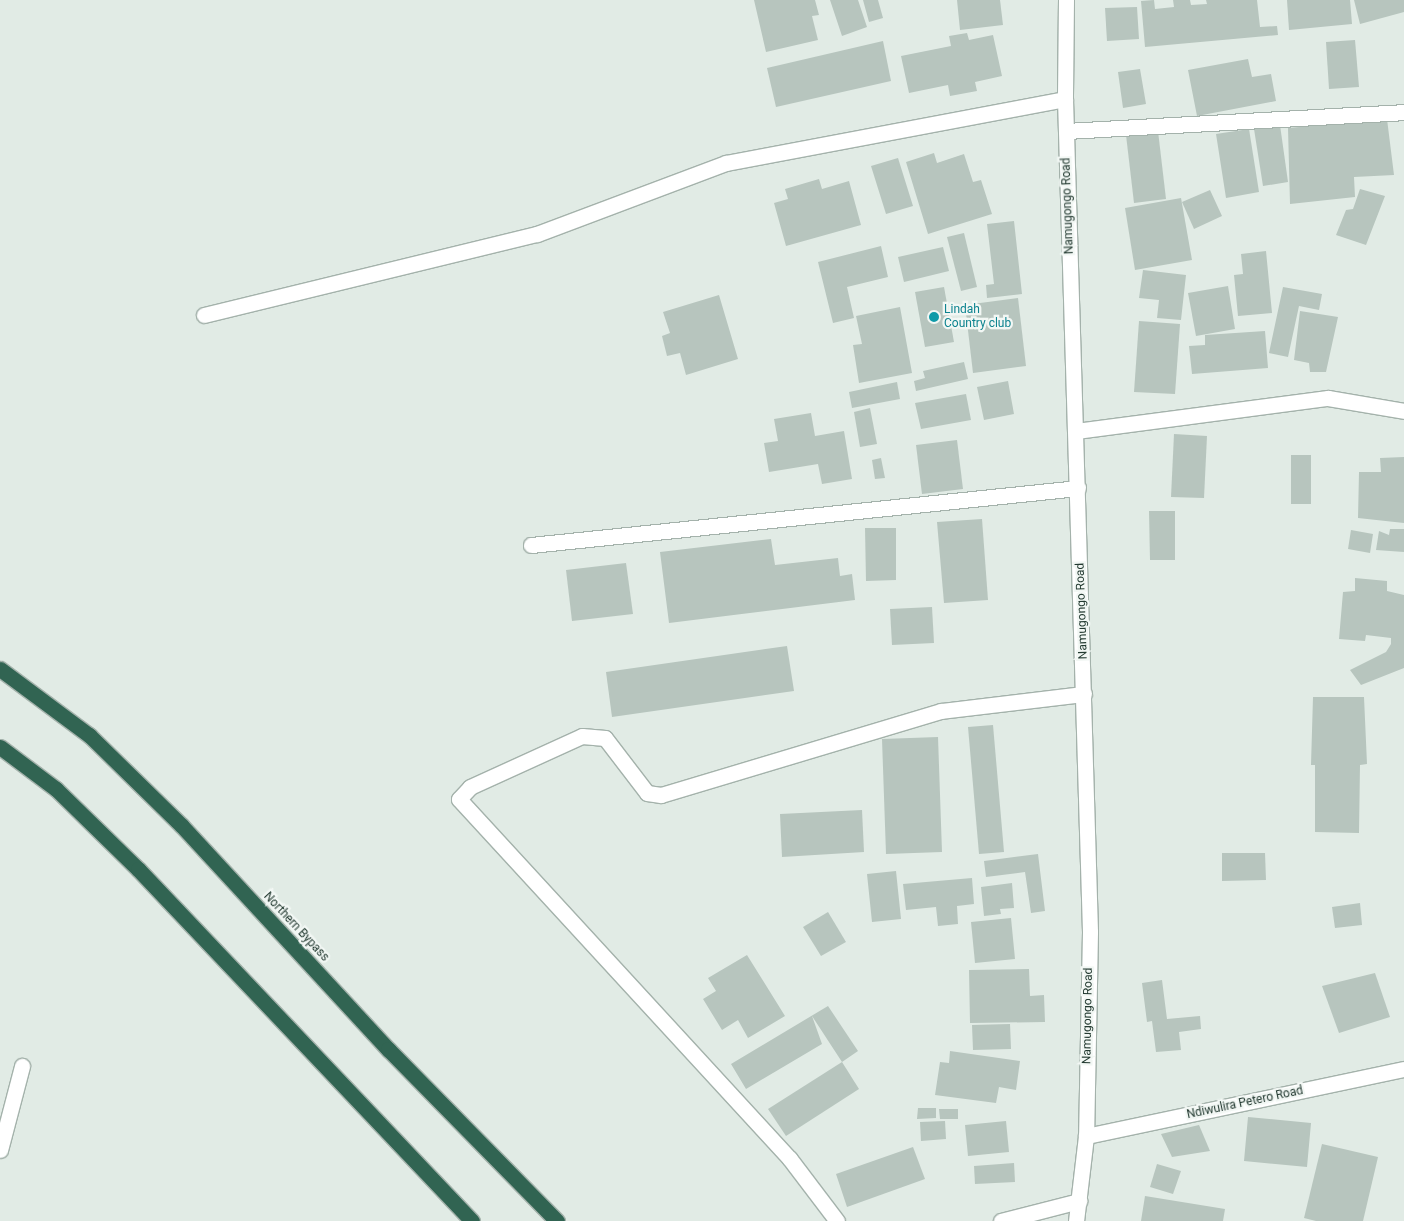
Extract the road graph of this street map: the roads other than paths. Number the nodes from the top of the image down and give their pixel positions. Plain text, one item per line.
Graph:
1 (1066, 0) edge
2 (1065, 99) junction
3 (1404, 112) edge
4 (1066, 130) junction
5 (204, 315) dead end
6 (1404, 411) edge
7 (1076, 431) junction
8 (1078, 488) junction
9 (531, 545) dead end
10 (0, 669) edge
11 (1084, 694) junction
12 (0, 747) edge
13 (22, 1066) dead end
14 (1404, 1069) edge
15 (1086, 1136) junction
16 (0, 1150) edge
17 (1079, 1201) junction
18 (472, 1221) edge
19 (557, 1221) edge
20 (837, 1221) edge
21 (1001, 1221) edge
22 (1076, 1221) edge

1 - 2 street, Namugongo Road
2 - 4 street, Namugongo Road
2 - 5 street
3 - 4 street
4 - 7 street, Namugongo Road
6 - 7 street
7 - 8 street, Namugongo Road
8 - 9 street
8 - 11 street, Namugongo Road
10 - 19 highway, Northern Bypass
11 - 15 street, Namugongo Road
11 - 20 street
12 - 18 highway
13 - 16 street
14 - 15 street, Ndiwulira Petero Road
15 - 17 street, Namugongo Road
17 - 21 street
17 - 22 street, Namugongo Road

